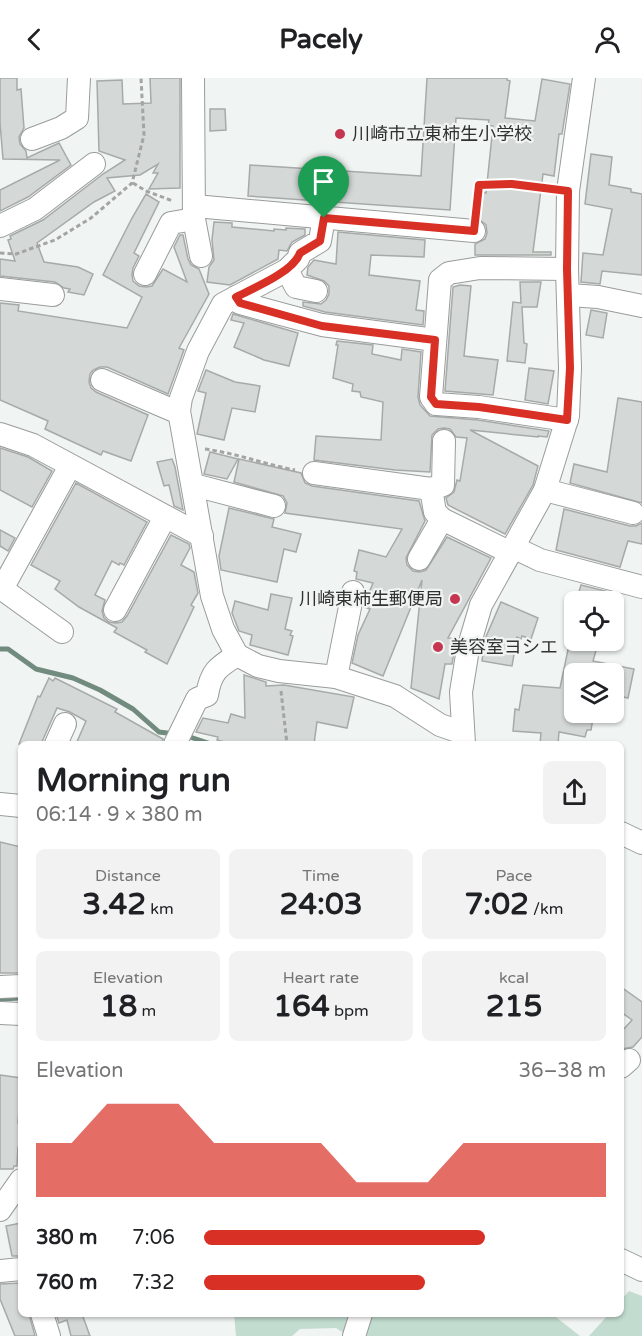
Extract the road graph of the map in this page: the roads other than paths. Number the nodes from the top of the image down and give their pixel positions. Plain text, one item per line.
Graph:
1 (79, 78) edge
2 (193, 78) edge
3 (584, 78) edge
4 (32, 139) dead end
5 (94, 164) dead end
6 (195, 212) junction
7 (324, 218) junction
8 (0, 226) edge
9 (201, 256) dead end
10 (461, 269) junction
11 (567, 269) junction
12 (287, 270) junction
13 (145, 273) dead end
14 (0, 289) edge
15 (316, 291) dead end
16 (53, 295) dead end
17 (569, 295) junction
18 (230, 301) junction
19 (642, 306) edge
20 (435, 340) junction
21 (102, 380) dead end
22 (179, 411) junction
23 (567, 420) junction
24 (0, 434) edge
25 (444, 441) dead end
26 (70, 466) junction
27 (314, 473) road end
28 (194, 485) junction
29 (431, 489) junction
30 (545, 490) junction
31 (274, 506) dead end
32 (633, 513) dead end
33 (165, 517) junction
34 (442, 519) junction
35 (202, 536) junction
36 (512, 550) junction
37 (420, 559) dead end
38 (642, 587) edge
39 (1, 589) edge
40 (353, 592) dead end
41 (115, 610) dead end
42 (62, 632) dead end
43 (237, 655) junction
44 (336, 677) junction
45 (464, 738) edge
46 (176, 741) edge
47 (0, 804) edge
48 (18, 806) edge
49 (624, 834) edge
50 (642, 843) edge
51 (18, 986) edge
52 (0, 987) edge
53 (0, 1013) edge
54 (18, 1014) edge
55 (18, 1184) edge
56 (0, 1210) edge
57 (624, 1261) edge
58 (18, 1269) edge
59 (642, 1270) edge
60 (0, 1271) edge
61 (43, 1317) edge
62 (361, 1317) edge
63 (50, 1336) edge
64 (354, 1336) edge

1 - 4 street
2 - 6 street
3 - 11 street
5 - 8 street
6 - 7 street
6 - 9 street
6 - 13 street
7 - 10 street
7 - 12 street
10 - 11 street
10 - 20 street
11 - 17 street
12 - 15 street
12 - 18 street
14 - 16 street
17 - 19 street
17 - 23 street
18 - 20 street
18 - 22 street
20 - 23 street
21 - 22 street
22 - 28 street
23 - 30 street
24 - 26 street
25 - 29 street
26 - 33 street
26 - 39 street
27 - 29 street
28 - 31 street
28 - 35 street
29 - 34 street
30 - 32 street
30 - 36 street
33 - 35 street
33 - 41 street
34 - 36 street
34 - 37 street
35 - 43 street
36 - 38 street
36 - 45 street
39 - 42 street
40 - 44 street
43 - 44 street
43 - 46 street
44 - 45 street
47 - 48 street
49 - 50 street
51 - 52 street
53 - 54 street
55 - 56 street
57 - 59 street
58 - 60 street
61 - 63 street
62 - 64 street

